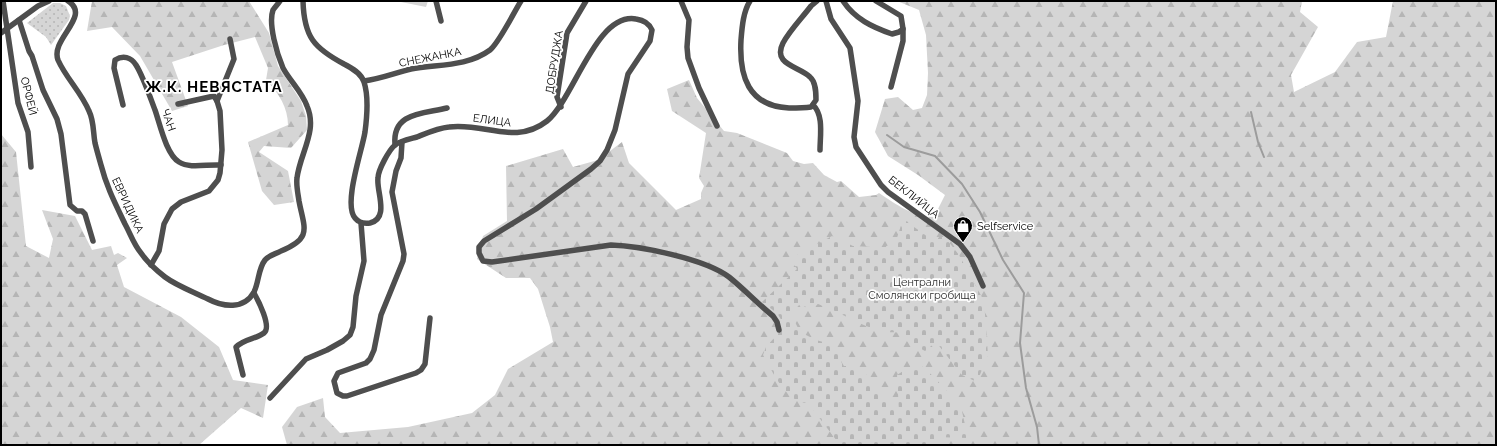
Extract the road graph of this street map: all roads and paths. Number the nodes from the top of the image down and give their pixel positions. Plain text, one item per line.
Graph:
1 (3, 1) edge
2 (49, 1) edge
3 (68, 1) edge
4 (280, 1) edge
5 (303, 1) edge
6 (436, 1) edge
7 (521, 1) edge
8 (586, 1) edge
9 (681, 1) edge
10 (750, 1) edge
11 (817, 1) edge
12 (826, 1) edge
13 (843, 1) edge
14 (876, 1) edge
15 (19, 20) junction
16 (441, 21) dead end
17 (8, 29) junction
18 (903, 29) junction
19 (1, 33) edge
20 (230, 40) dead end
21 (364, 81) junction
22 (891, 87) dead end
23 (217, 101) junction
24 (178, 104) dead end
25 (123, 105) dead end
26 (814, 105) junction
27 (561, 107) junction
28 (447, 108) dead end
29 (717, 126) dead end
30 (402, 142) junction
31 (395, 145) junction
32 (820, 150) dead end
33 (220, 165) junction
34 (31, 167) dead end
35 (361, 222) junction
36 (92, 241) dead end
37 (151, 265) junction
38 (983, 286) dead end
39 (254, 293) junction
40 (430, 318) dead end
41 (779, 330) dead end
42 (243, 375) dead end
43 (270, 398) dead end

1 - 17 street, ОРФЕЙ
2 - 15 street
3 - 37 street, ЕВРИДИКА
4 - 39 street
5 - 21 street
6 - 16 street
7 - 21 street, СНЕЖАНКА
8 - 27 street, ДОБРУДЖА
9 - 29 street
10 - 26 street
11 - 26 street
12 - 38 street, БЕКЛИЙЦА
13 - 18 street
14 - 18 street
15 - 17 street
15 - 36 street
17 - 19 street
17 - 34 street, ОРФЕЙ
18 - 22 street
20 - 23 street
21 - 35 street
23 - 24 street
23 - 33 street
25 - 33 street, ЧАН
26 - 32 street
27 - 30 street, ЕЛИЦА
27 - 41 street, ЕЛИЦА
28 - 31 street
30 - 31 street, ЕЛИЦА
30 - 40 street
31 - 35 street
33 - 37 street
35 - 43 street
37 - 39 street, ЕВРИДИКА
39 - 42 street

